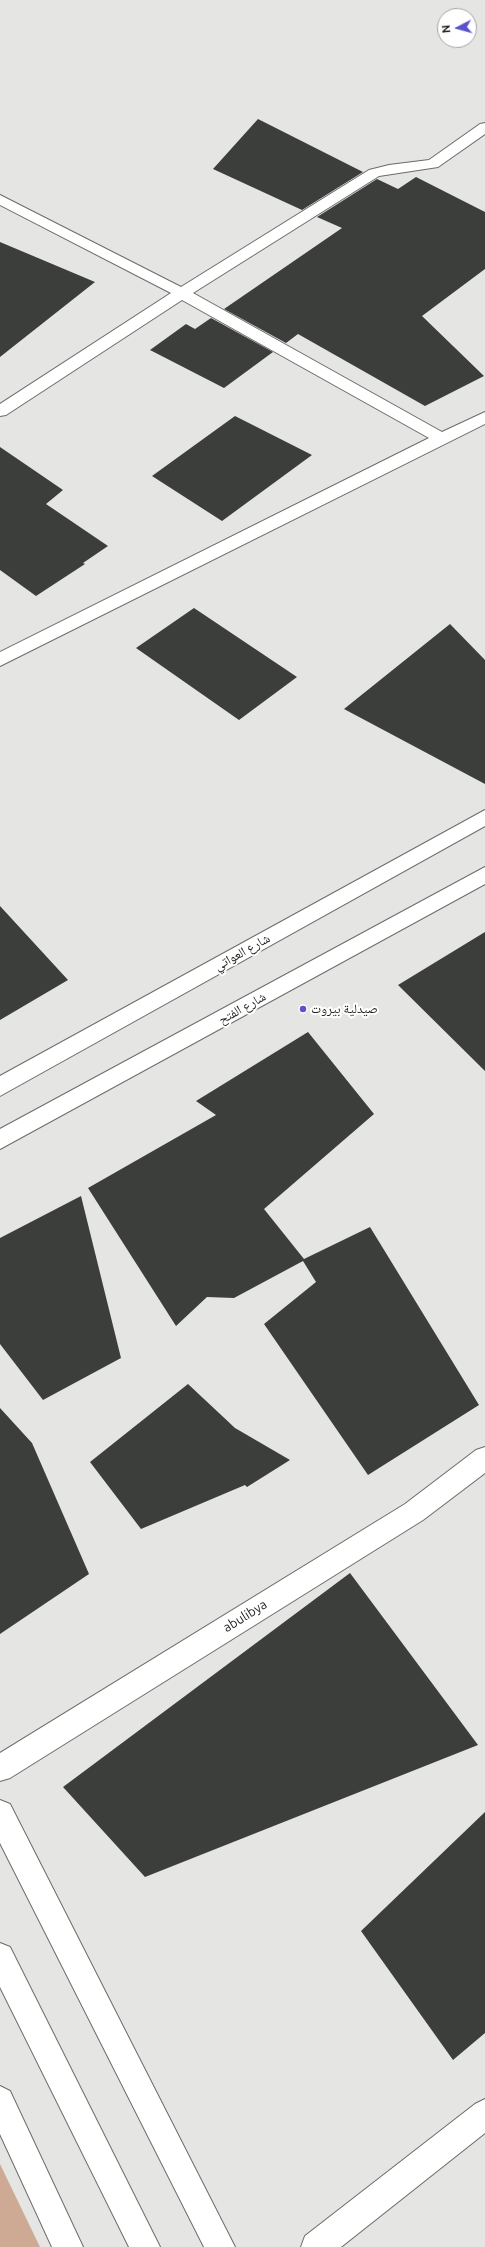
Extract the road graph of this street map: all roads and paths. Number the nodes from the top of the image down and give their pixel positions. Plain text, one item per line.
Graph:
1 (485, 127) edge
2 (0, 199) edge
3 (182, 293) junction
4 (0, 411) edge
5 (485, 417) edge
6 (442, 439) junction
7 (0, 660) edge
8 (485, 817) edge
9 (485, 875) edge
10 (0, 1087) edge
11 (0, 1140) edge
12 (485, 1458) edge
13 (0, 1768) edge
14 (2, 1824) edge
15 (0, 1957) edge
16 (0, 2101) edge
17 (485, 2114) edge
18 (68, 2247) edge
19 (145, 2247) edge
20 (220, 2247) edge
21 (316, 2247) edge

1 - 3 street
2 - 3 street
3 - 4 street
3 - 6 street
5 - 6 street
6 - 7 street
8 - 10 street, شارع العواتي
9 - 11 street, شارع الفتح
12 - 13 street, abulibya
14 - 20 street
15 - 19 street
16 - 18 street
17 - 21 street

